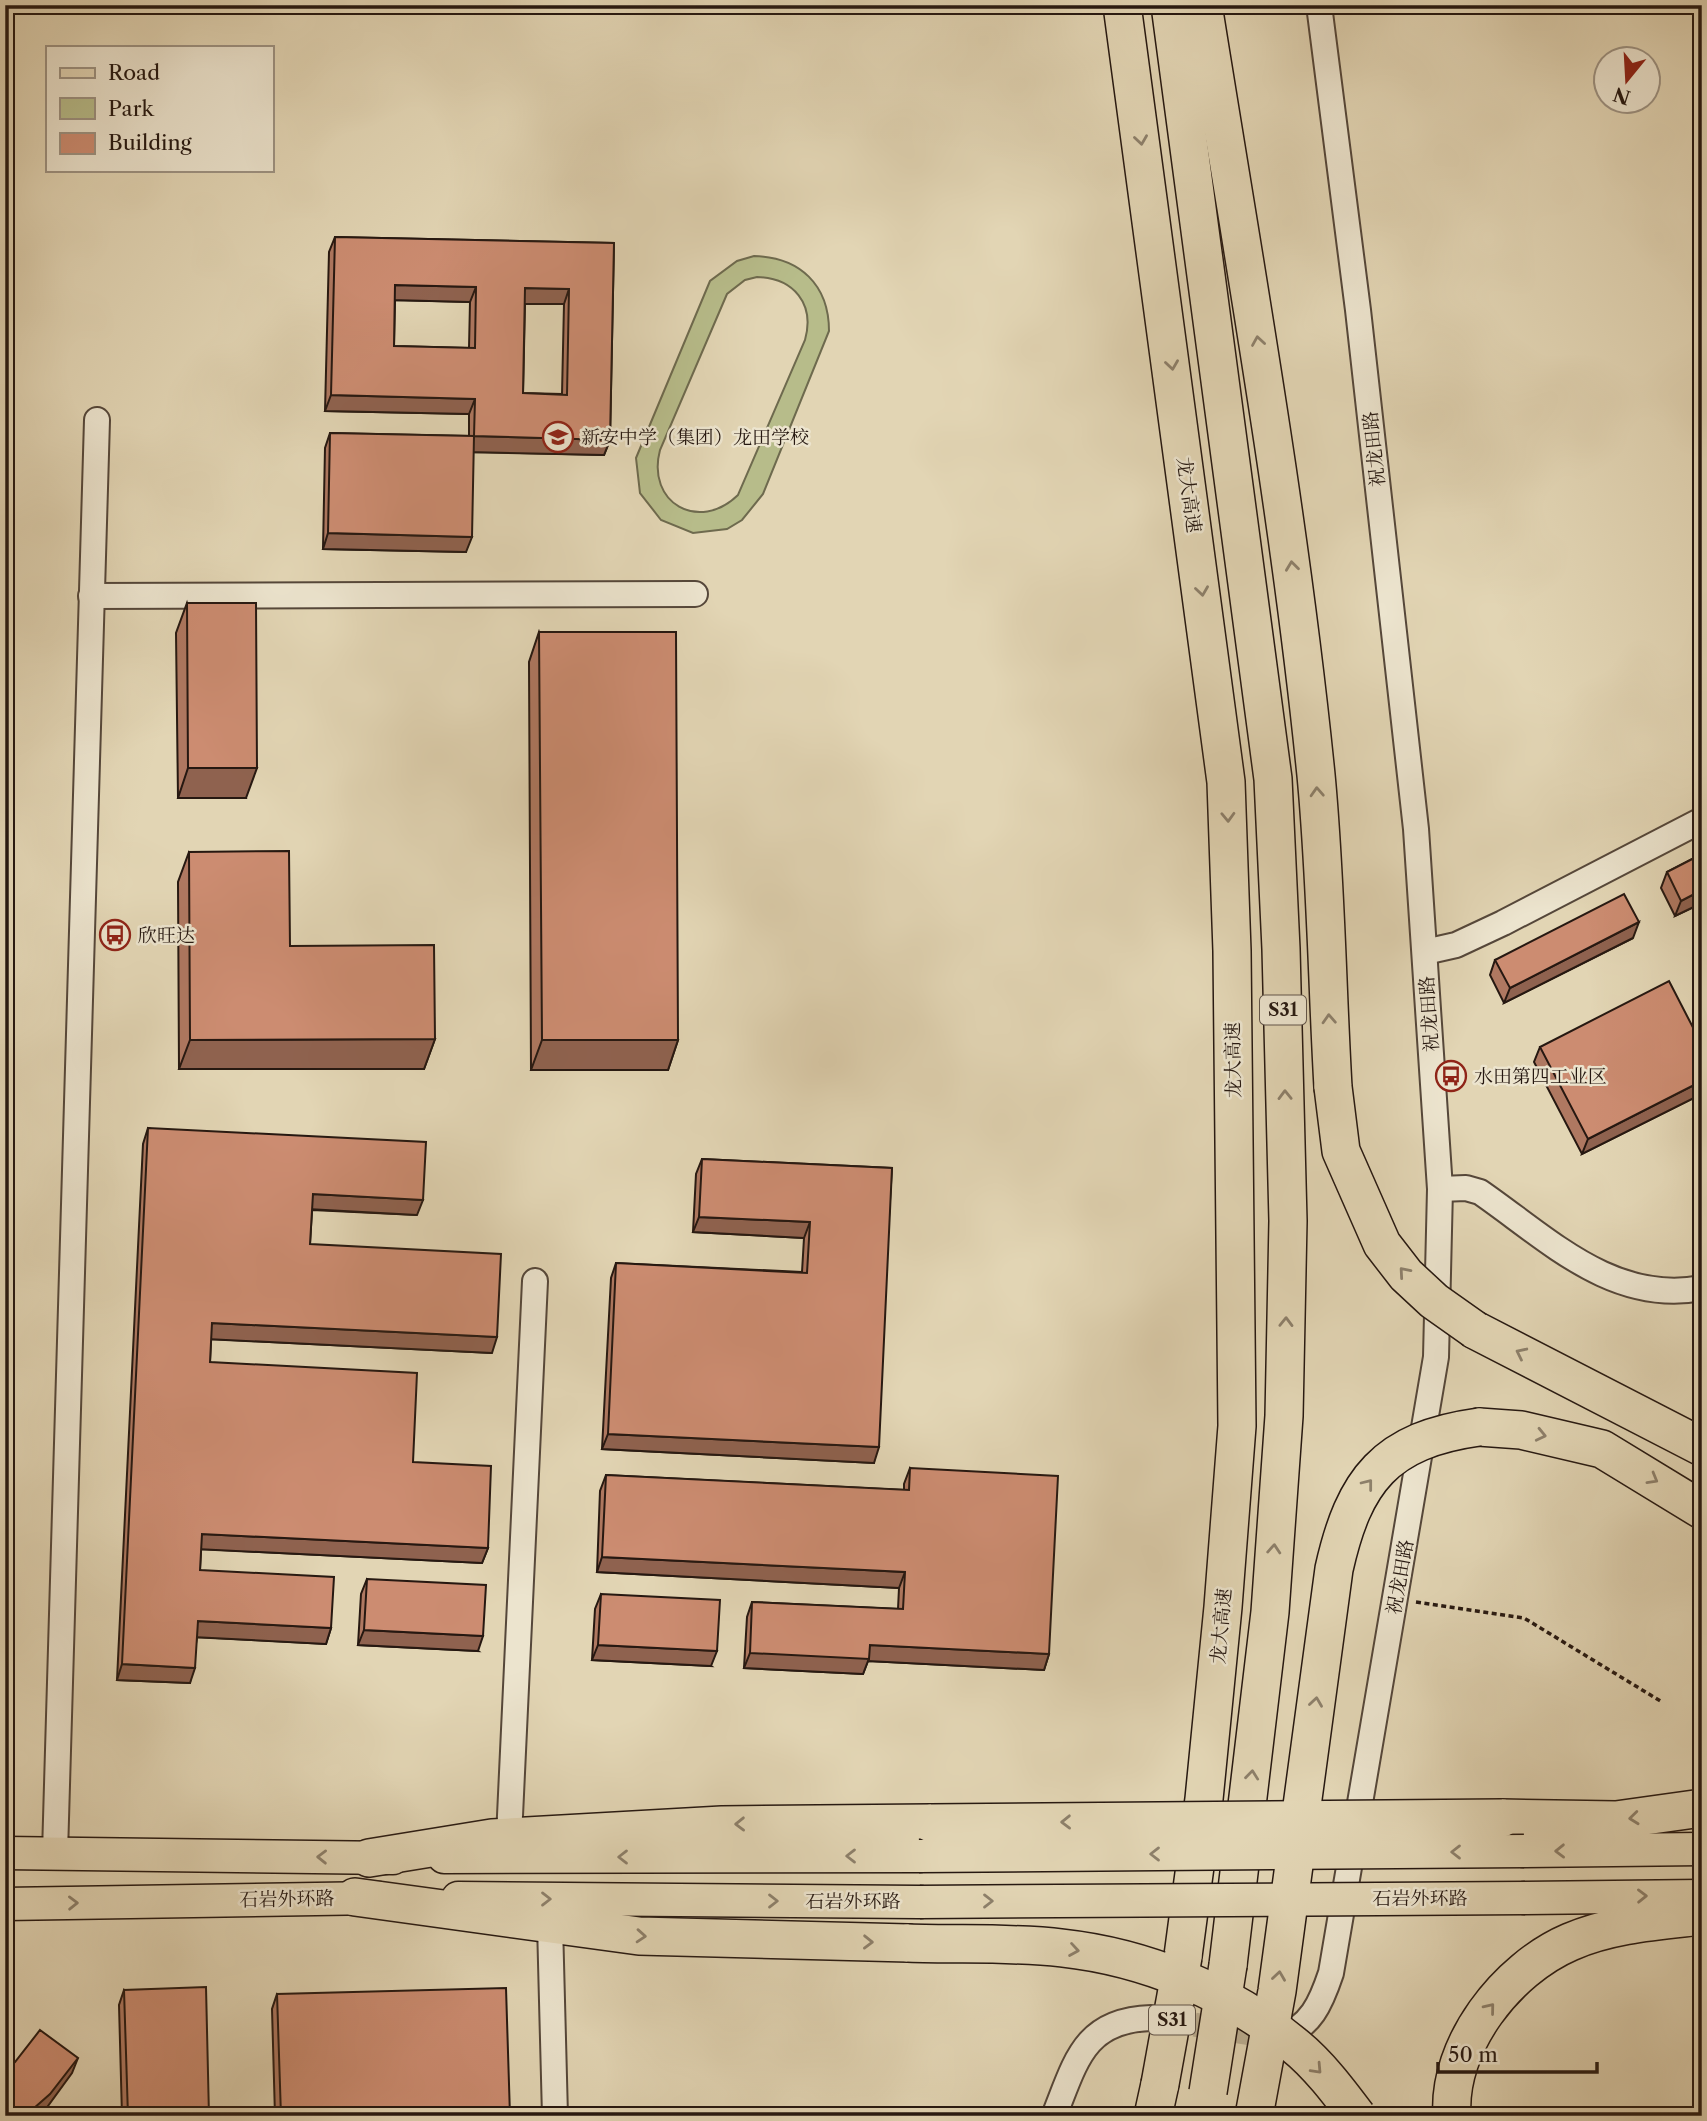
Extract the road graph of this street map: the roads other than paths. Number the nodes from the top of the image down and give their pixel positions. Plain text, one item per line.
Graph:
1 (1122, 5) edge
2 (1170, 5) edge
3 (1203, 5) edge
4 (1319, 5) edge
5 (1194, 55) junction
6 (97, 420) dead end
7 (695, 594) dead end
8 (91, 596) junction
9 (1702, 820) edge
10 (1425, 952) junction
11 (1440, 1189) junction
12 (535, 1281) dead end
13 (1702, 1288) edge
14 (1567, 1376) junction
15 (1702, 1447) edge
16 (1698, 1502) edge
17 (1702, 1808) edge
18 (509, 1837) junction
19 (925, 1839) junction
20 (1702, 1849) edge
21 (5, 1853) edge
22 (55, 1853) junction
23 (369, 1858) junction
24 (1702, 1896) edge
25 (355, 1897) junction
26 (5, 1904) edge
27 (1702, 1916) edge
28 (550, 1924) junction
29 (1151, 2018) tunnel mouth
30 (1279, 2038) tunnel mouth
31 (1157, 2100) edge
32 (1206, 2104) edge
33 (555, 2116) edge
34 (1054, 2116) edge
35 (1254, 2116) edge
36 (1357, 2116) edge
37 (1452, 2116) edge

1 -> 31 highway, 龙大高速 / S31, bridge
2 - 5 highway, S31
3 - 5 highway
4 - 10 street, 祝龙田路
14 -> 5 highway, bridge
32 -> 5 highway, S31, bridge
6 - 8 street
7 - 8 street
8 - 22 street
9 - 10 street
10 - 11 street, 祝龙田路
11 - 13 street
11 - 30 street, 祝龙田路
12 - 18 street
14 - 15 highway
14 - 16 highway
35 -> 16 highway, bridge
17 -> 19 highway, bridge
19 -> 18 highway
18 - 23 highway
20 -> 19 main road, bridge
19 -> 23 main road
21 - 22 main road
23 -> 22 main road
25 -> 24 main road, 石岩外环路, bridge
26 -> 25 main road, 石岩外环路
25 - 28 highway
37 -> 27 highway
28 - 33 street
28 -> 36 highway, bridge
29 - 34 street

